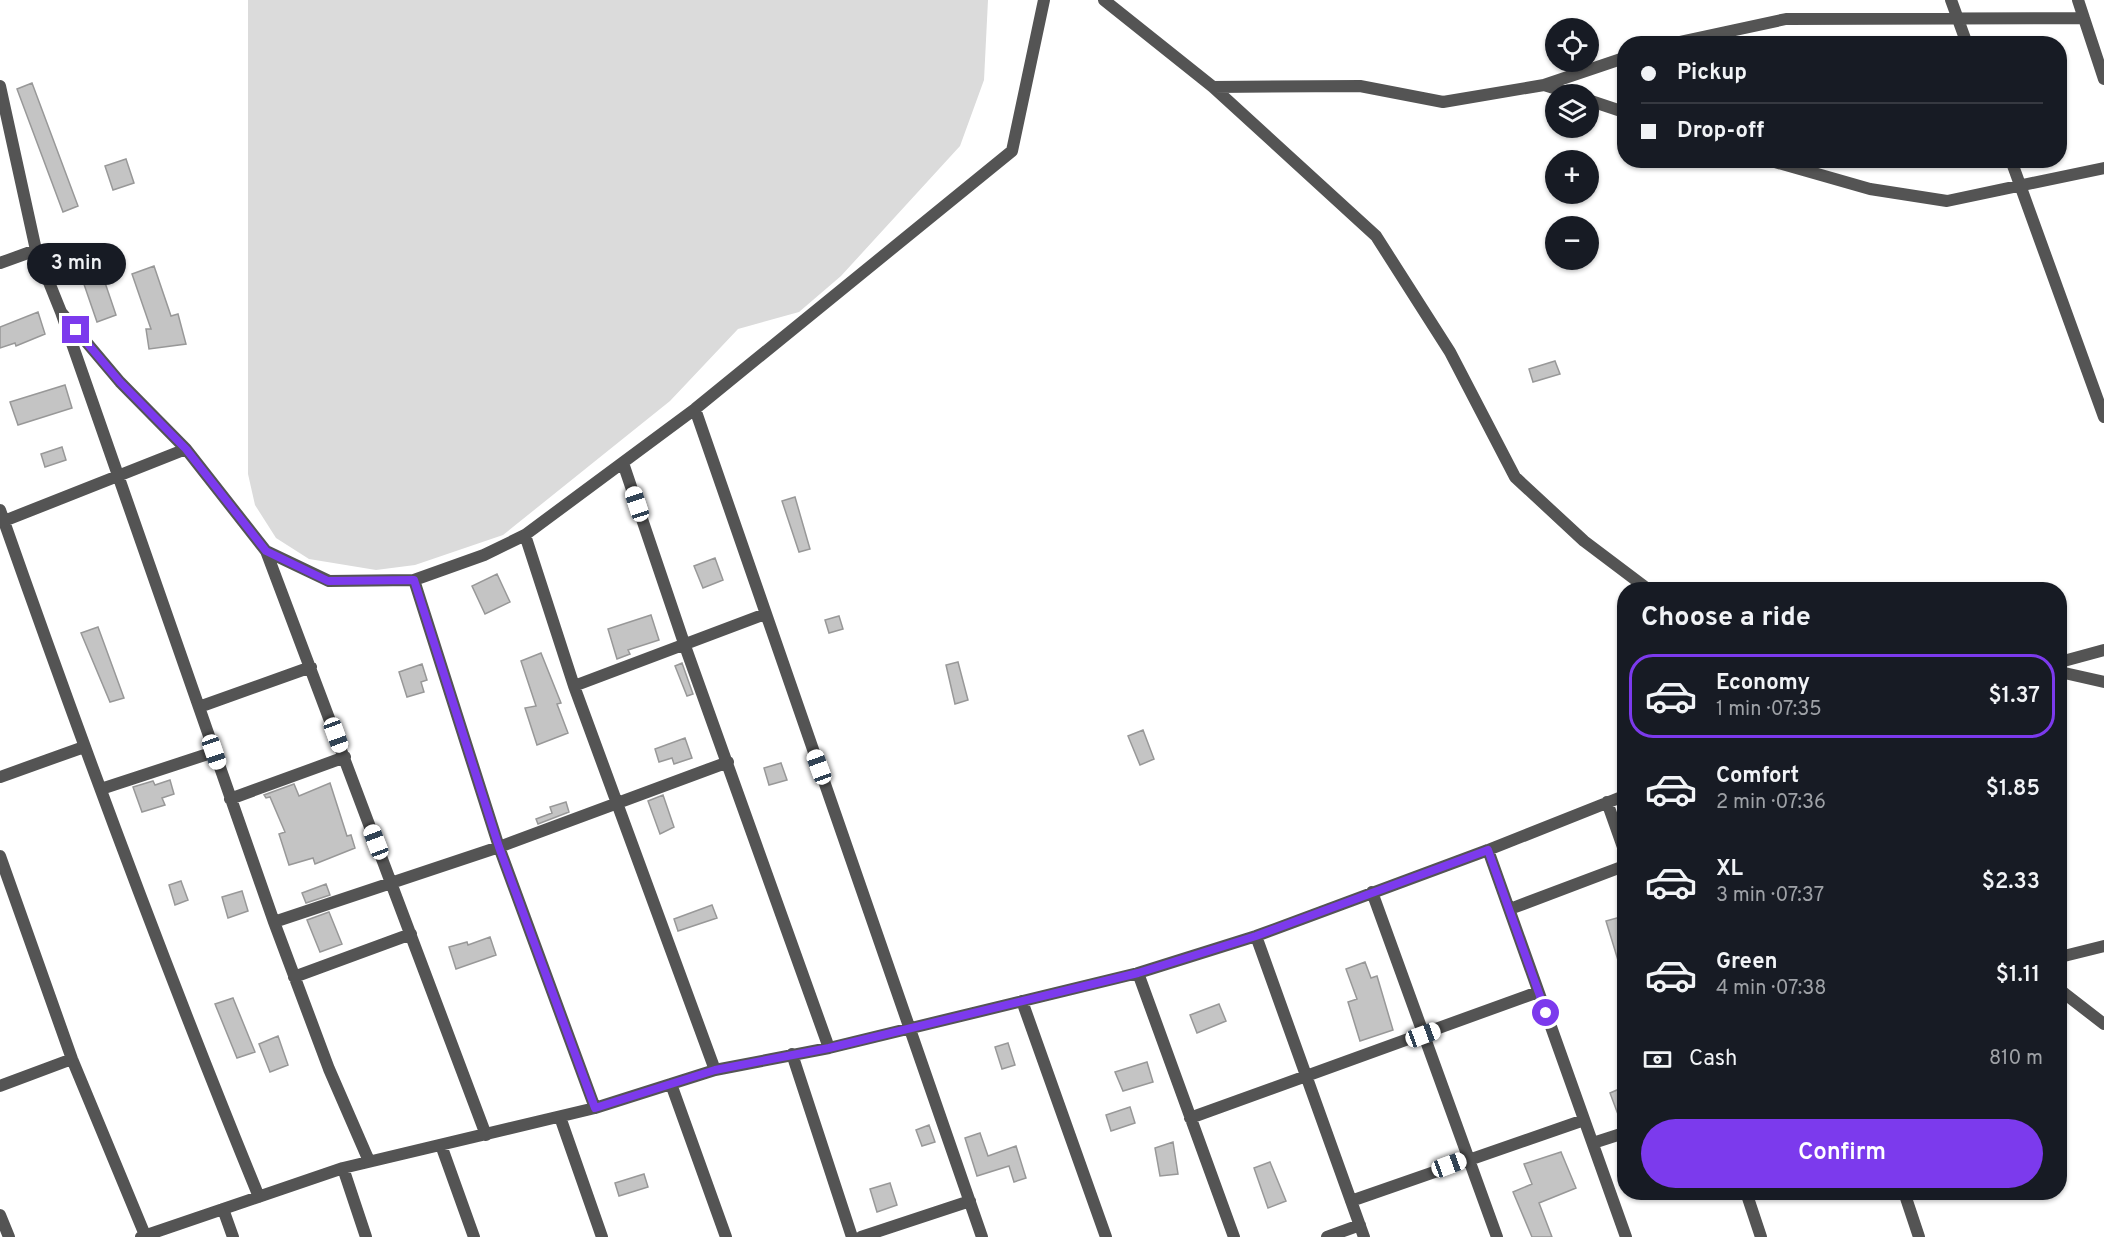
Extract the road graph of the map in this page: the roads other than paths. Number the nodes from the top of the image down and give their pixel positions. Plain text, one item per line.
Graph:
1 (1044, 0) edge
2 (1104, 0) edge
3 (1951, 0) edge
4 (2078, 0) edge
5 (1957, 18) junction
6 (2084, 18) junction
7 (1707, 36) edge
8 (1964, 36) edge
9 (1617, 60) edge
10 (2104, 79) edge
11 (1544, 85) joint
12 (0, 86) edge
13 (1213, 87) junction
14 (1599, 104) edge
15 (1617, 110) edge
16 (1796, 168) edge
17 (2014, 168) edge
18 (2104, 168) edge
19 (2020, 186) junction
20 (36, 250) junction
21 (0, 263) edge
22 (61, 312) junction
23 (695, 409) junction
24 (2104, 417) edge
25 (186, 449) junction
26 (624, 463) junction
27 (116, 476) junction
28 (2, 516) edge
29 (525, 535) junction
30 (266, 551) junction
31 (414, 580) junction
32 (1638, 582) edge
33 (765, 614) junction
34 (685, 646) junction
35 (2104, 650) edge
36 (2067, 660) edge
37 (311, 667) junction
38 (2067, 674) edge
39 (2104, 682) edge
40 (574, 687) junction
41 (199, 707) junction
42 (84, 747) junction
43 (214, 752) junction
44 (345, 757) junction
45 (728, 762) junction
46 (0, 777) edge
47 (101, 789) junction
48 (1617, 798) edge
49 (230, 799) junction
50 (616, 802) junction
51 (1607, 802) junction
52 (1617, 830) edge
53 (499, 847) junction
54 (1488, 850) junction
55 (0, 856) edge
56 (1617, 869) edge
57 (392, 884) junction
58 (5, 885) edge
59 (1372, 892) junction
60 (1510, 909) junction
61 (274, 922) junction
62 (411, 934) junction
63 (1256, 936) junction
64 (2104, 946) edge
65 (2067, 955) edge
66 (1138, 973) junction
67 (294, 977) junction
68 (1538, 992) junction
69 (2067, 995) edge
70 (1022, 1002) junction
71 (2104, 1024) edge
72 (911, 1028) junction
73 (1423, 1035) junction
74 (829, 1048) junction
75 (792, 1054) junction
76 (72, 1059) junction
77 (715, 1070) junction
78 (1307, 1078) junction
79 (671, 1084) junction
80 (0, 1086) edge
81 (595, 1108) junction
82 (560, 1117) junction
83 (1190, 1118) junction
84 (1584, 1120) junction
85 (486, 1135) junction
86 (1617, 1135) edge
87 (1593, 1143) junction
88 (441, 1145) junction
89 (1468, 1158) junction
90 (369, 1161) junction
91 (343, 1168) junction
92 (259, 1197) junction
93 (1749, 1200) edge
94 (1907, 1200) edge
95 (970, 1201) junction
96 (1352, 1201) junction
97 (223, 1209) junction
98 (0, 1215) edge
99 (1362, 1231) edge
100 (143, 1236) edge
101 (9, 1237) edge
102 (233, 1237) edge
103 (366, 1237) edge
104 (474, 1237) edge
105 (602, 1237) edge
106 (726, 1237) edge
107 (852, 1237) edge
108 (861, 1237) edge
109 (982, 1237) edge
110 (1106, 1237) edge
111 (1234, 1237) edge
112 (1327, 1237) edge
113 (1497, 1237) edge
114 (1626, 1237) edge
115 (1761, 1237) edge
116 (1919, 1237) edge

1 - 23 street
2 - 13 street
3 - 5 street
4 - 6 street
5 - 6 street
5 - 7 street
5 - 8 street
6 - 10 street
9 - 11 street
11 - 13 street
12 - 20 street
13 - 32 street
14 - 15 street
16 - 19 street
17 - 19 street
18 - 19 street
19 - 24 street
20 - 21 street
20 - 22 street
22 - 25 street
22 - 27 street
23 - 26 street
23 - 33 street
25 - 27 street
25 - 30 street
26 - 29 street
26 - 34 street
27 - 28 street
27 - 41 street
28 - 42 street
29 - 31 street
29 - 40 street
30 - 31 street
30 - 37 street
31 - 53 street
33 - 34 street
33 - 72 street
34 - 40 street
34 - 45 street
35 - 36 street
37 - 41 street
37 - 44 street
38 - 39 street
40 - 50 street
41 - 43 street
42 - 46 street
42 - 47 street
43 - 47 street
43 - 49 street
44 - 49 street
44 - 57 street
45 - 50 street
45 - 74 street
47 - 92 street
48 - 51 street
49 - 61 street
50 - 53 street
50 - 77 street
51 - 52 street
51 - 54 street
53 - 57 street
53 - 81 street
54 - 59 street
54 - 60 street
55 - 58 street
56 - 60 street
57 - 61 street
57 - 62 street
58 - 76 street
59 - 63 street
59 - 73 street
60 - 68 street
61 - 67 street
62 - 67 street
62 - 85 street
63 - 66 street
63 - 78 street
64 - 65 street
66 - 70 street
66 - 83 street
67 - 90 street
68 - 73 street
68 - 84 street
69 - 71 street
70 - 72 street
70 - 110 street
72 - 74 street
72 - 95 street
73 - 78 street
73 - 89 street
74 - 75 street
75 - 77 street
75 - 107 street
76 - 80 street
76 - 100 street
77 - 79 street
78 - 83 street
78 - 96 street
79 - 81 street
79 - 106 street
81 - 82 street
82 - 85 street
82 - 105 street
83 - 111 street
84 - 87 street
84 - 89 street
85 - 88 street
86 - 87 street
87 - 114 street
88 - 90 street
88 - 104 street
89 - 96 street
89 - 113 street
90 - 91 street
91 - 92 street
91 - 103 street
92 - 97 street
93 - 115 street
94 - 116 street
95 - 108 street
95 - 109 street
96 - 99 street
97 - 100 street
97 - 102 street
98 - 101 street
99 - 112 street

